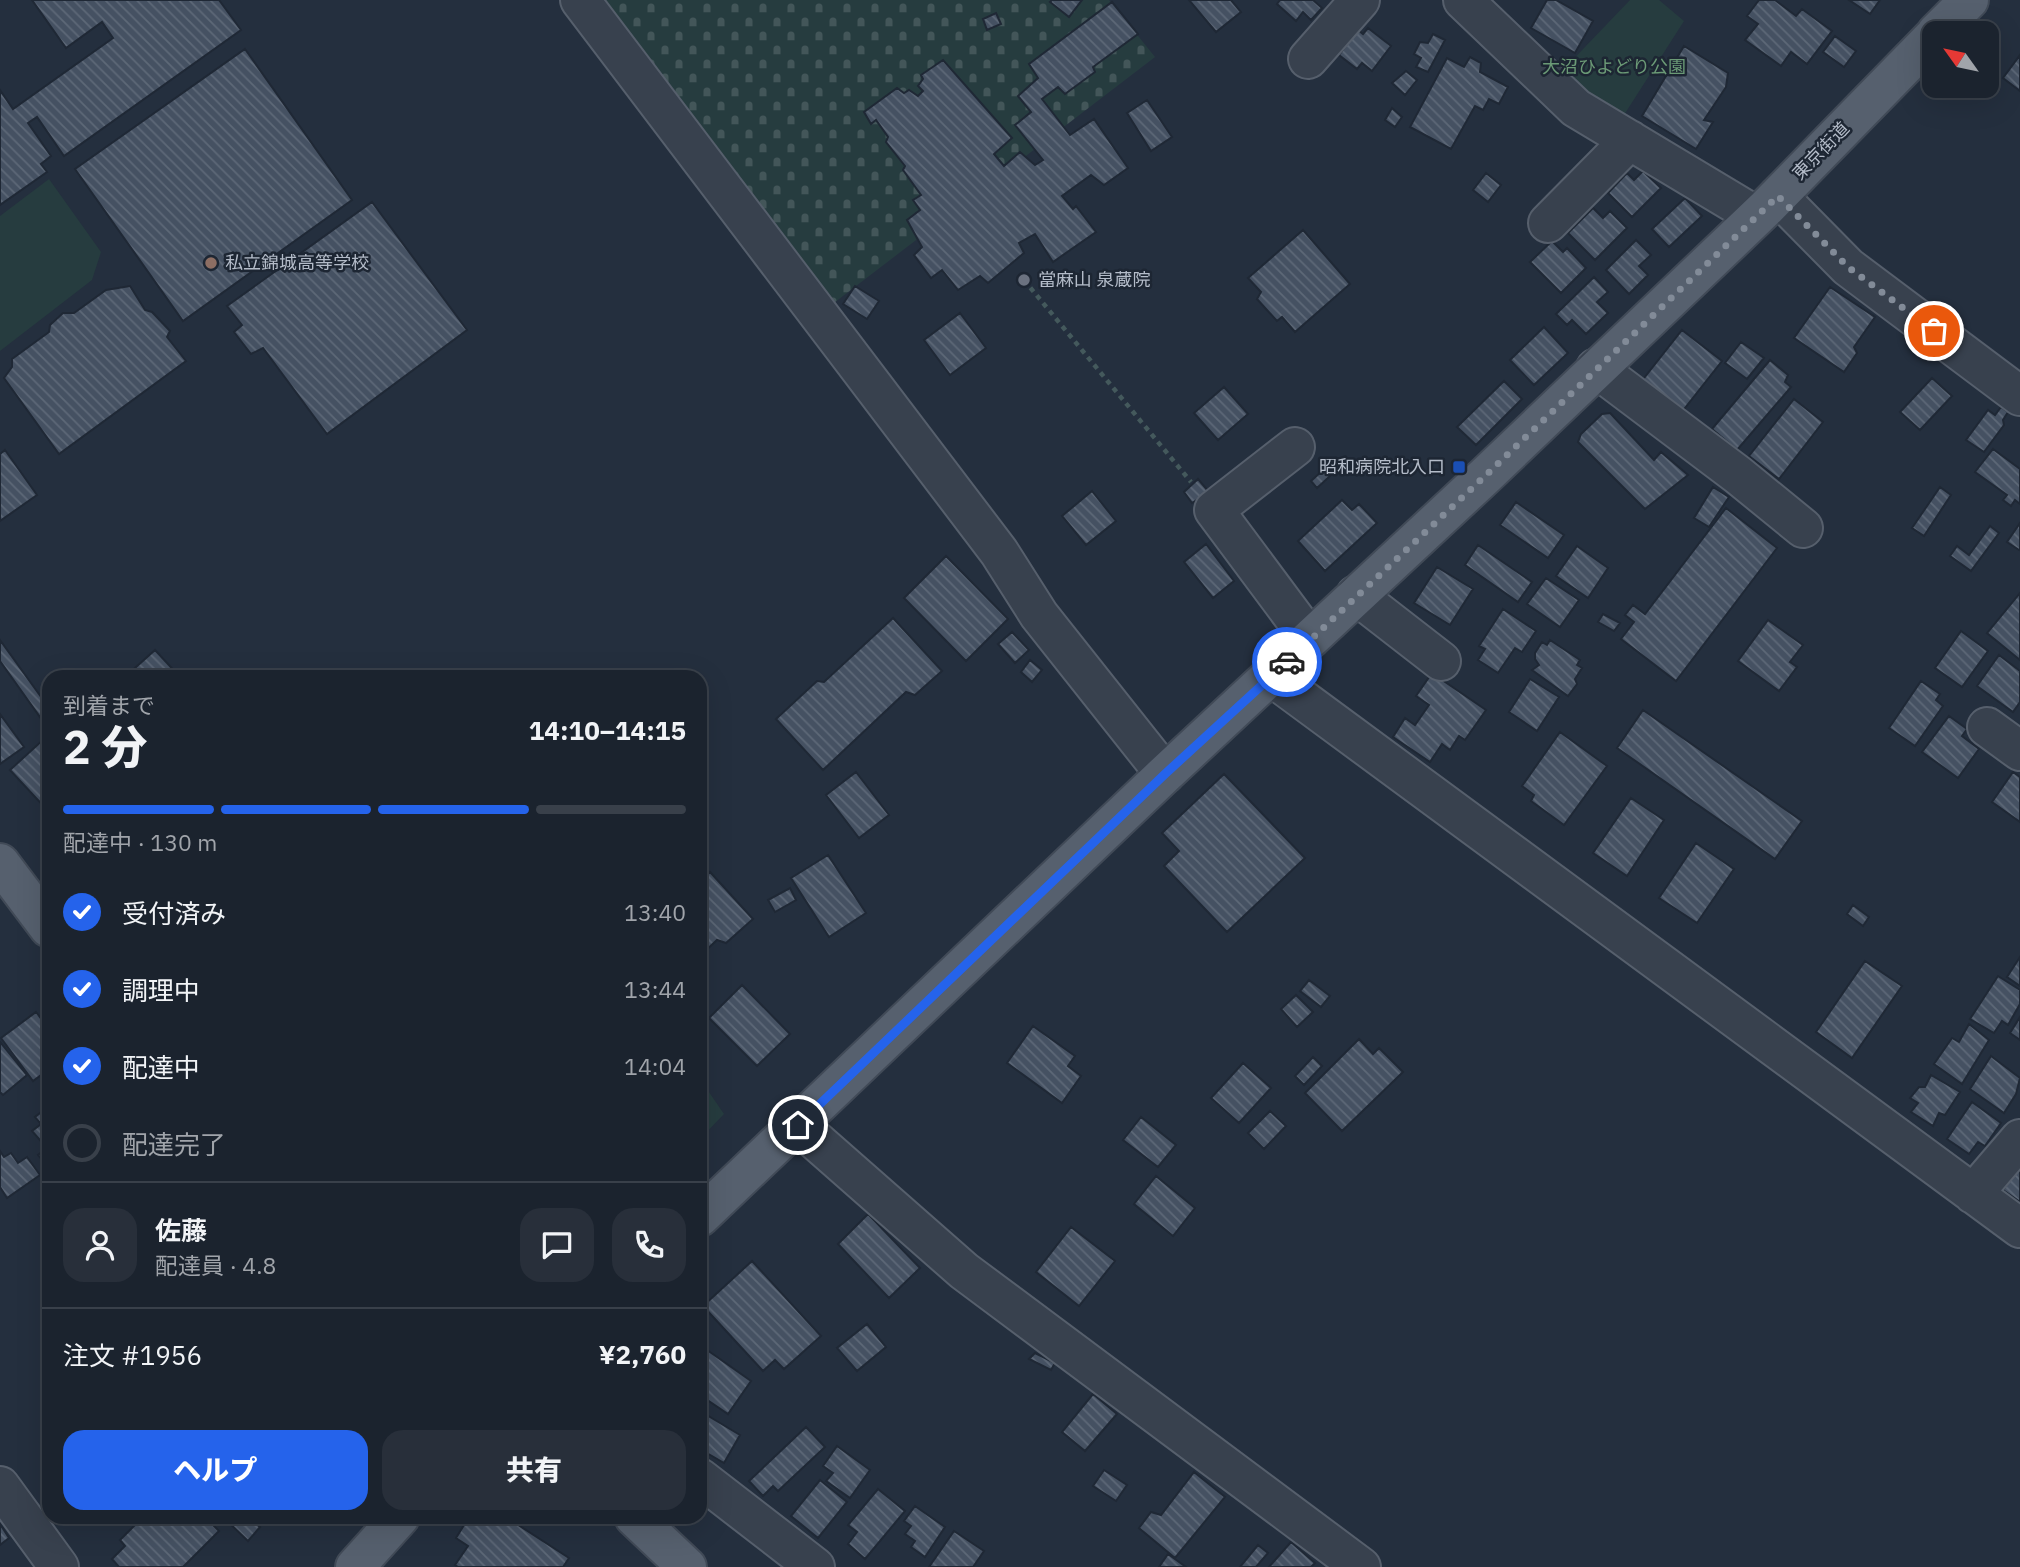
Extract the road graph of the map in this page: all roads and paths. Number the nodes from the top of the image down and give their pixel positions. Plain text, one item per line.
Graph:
1 (580, 0) edge
2 (1360, 0) edge
3 (1463, 0) edge
4 (1969, 0) edge
5 (1948, 21) edge
6 (1922, 47) edge
7 (1308, 59) dead end
8 (1630, 140) junction
9 (1767, 206) junction
10 (1548, 223) dead end
11 (1024, 280) dead end
12 (1596, 368) junction
13 (2020, 396) edge
14 (1295, 447) dead end
15 (1214, 510) junction
16 (1803, 528) dead end
17 (1356, 595) junction
18 (1310, 639) junction
19 (1441, 662) dead end
20 (1272, 677) junction
21 (1987, 727) dead end
22 (2020, 751) edge
23 (1165, 774) junction
24 (0, 863) edge
25 (42, 919) edge
26 (798, 1125) junction
27 (2020, 1139) edge
28 (1973, 1194) junction
29 (707, 1210) edge
30 (2020, 1228) edge
31 (707, 1483) edge
32 (0, 1486) edge
33 (394, 1524) edge
34 (641, 1524) edge
35 (59, 1567) edge
36 (355, 1567) edge
37 (687, 1567) edge
38 (815, 1567) edge
39 (1362, 1567) edge

1 - 23 street
2 - 7 street
3 - 8 street
4 - 5 main road, 東京街道
6 - 9 main road, 東京街道
8 - 9 street
8 - 10 street
9 - 12 main road, 東京街道
9 - 13 street
11 - 15 path
12 - 16 street
12 - 17 main road, 東京街道
14 - 15 street
15 - 18 street
17 - 18 main road, 東京街道
17 - 19 street
18 - 20 main road, 東京街道
20 - 23 main road, 東京街道
20 - 28 street
21 - 22 street
23 - 26 main road, 東京街道
24 - 25 main road
26 - 29 main road, 東京街道
26 - 39 street
27 - 28 street
28 - 30 street
31 - 38 street
32 - 35 street
33 - 36 main road
34 - 37 main road

